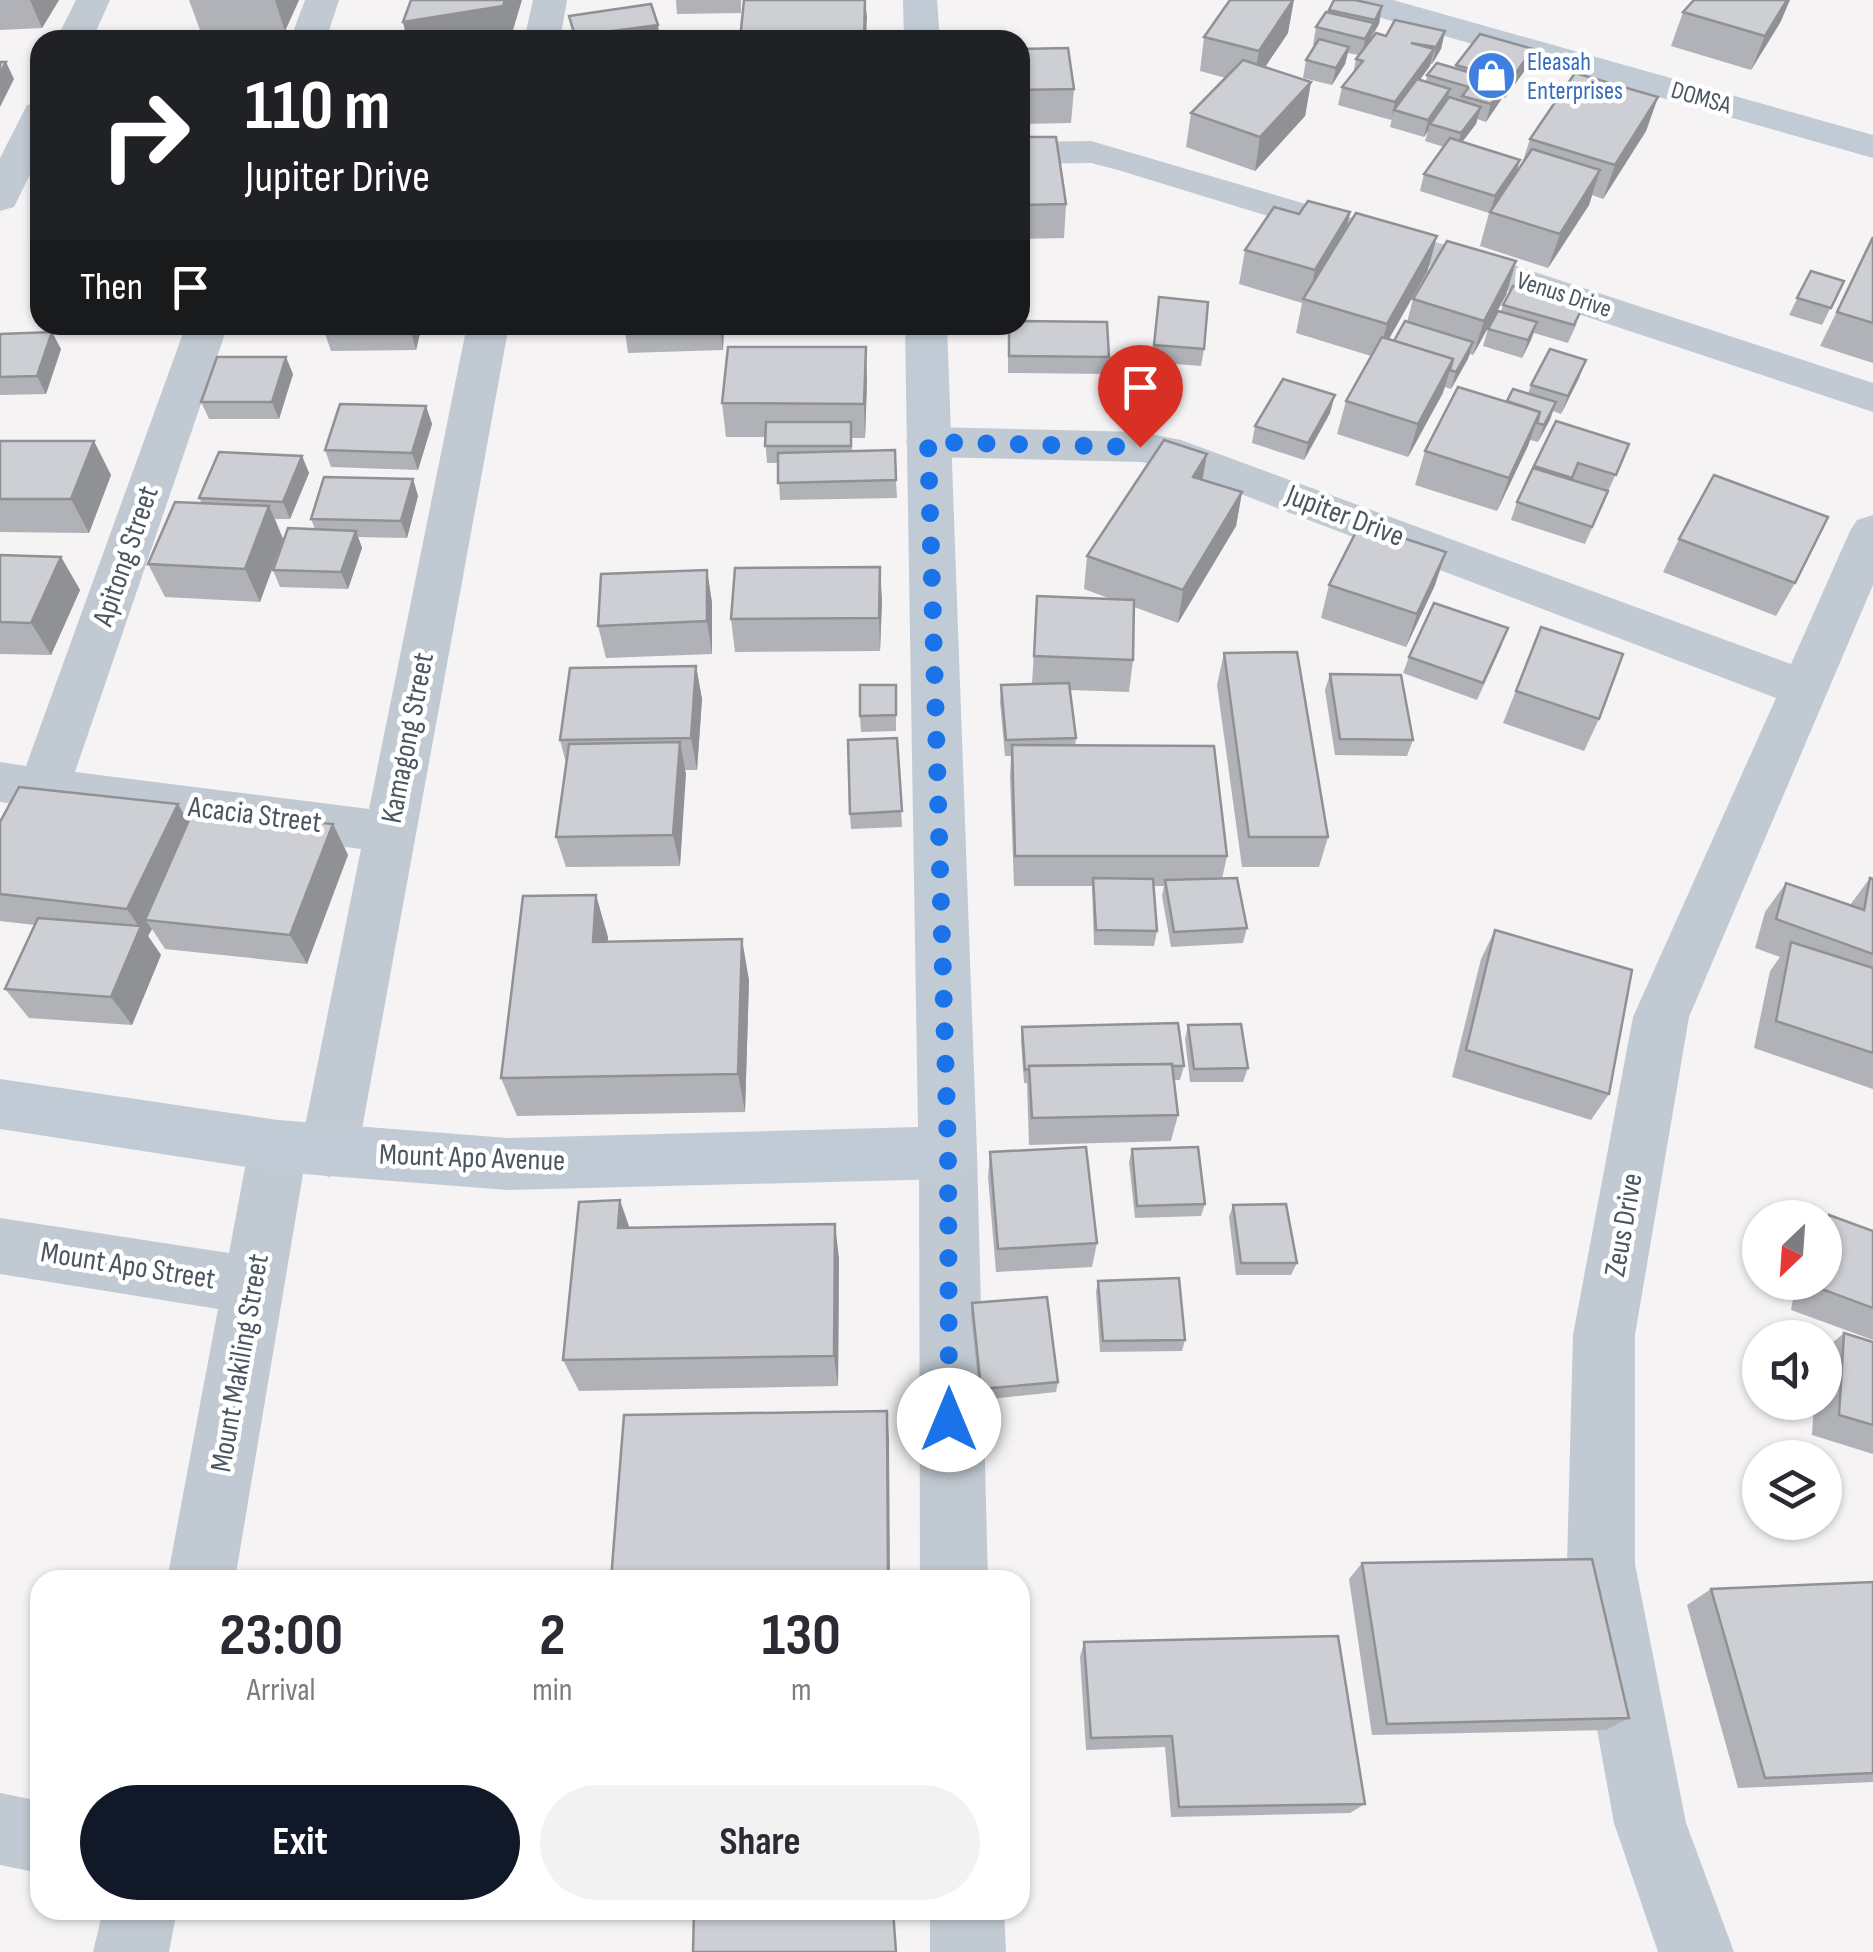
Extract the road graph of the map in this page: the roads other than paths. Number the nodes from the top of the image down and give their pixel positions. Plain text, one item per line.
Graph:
1 (93, 0) edge
2 (322, 0) edge
3 (550, 0) edge
4 (920, 0) edge
5 (1355, 0) edge
6 (79, 30) edge
7 (312, 30) edge
8 (544, 30) edge
9 (922, 30) edge
10 (30, 135) edge
11 (1873, 147) edge
12 (1030, 153) edge
13 (0, 199) edge
14 (203, 335) edge
15 (486, 335) edge
16 (926, 335) edge
17 (1873, 398) edge
18 (928, 442) junction
19 (1873, 531) edge
20 (1802, 688) junction
21 (22, 784) edge
22 (390, 832) junction
23 (0, 1104) edge
24 (304, 1149) junction
25 (948, 1152) junction
26 (0, 1246) edge
27 (255, 1286) junction
28 (203, 1570) edge
29 (954, 1570) edge
30 (0, 1828) edge
31 (30, 1835) edge
32 (138, 1920) edge
33 (967, 1920) edge
34 (131, 1952) edge
35 (968, 1952) edge
36 (1696, 1952) edge

1 - 6 street
2 - 7 street
3 - 8 street
4 - 9 street
5 - 11 street, DOMSA
10 - 13 street
12 - 17 street, Venus Drive
14 - 21 street, Apitong Street
15 - 22 street, Kamagong Street
16 - 18 street
18 - 20 street, Jupiter Drive
18 - 25 street
19 - 20 street, Zeus Drive
20 - 36 street, Zeus Drive
21 - 22 street, Acacia Street
22 - 24 street, Kamagong Street
23 - 24 street, Mount Apo Avenue
24 - 25 street, Mount Apo Avenue
24 - 27 street, Mount Makiling Street
25 - 29 street
26 - 27 street, Mount Apo Street
27 - 28 street, Mount Makiling Street
30 - 31 street
32 - 34 street
33 - 35 street

